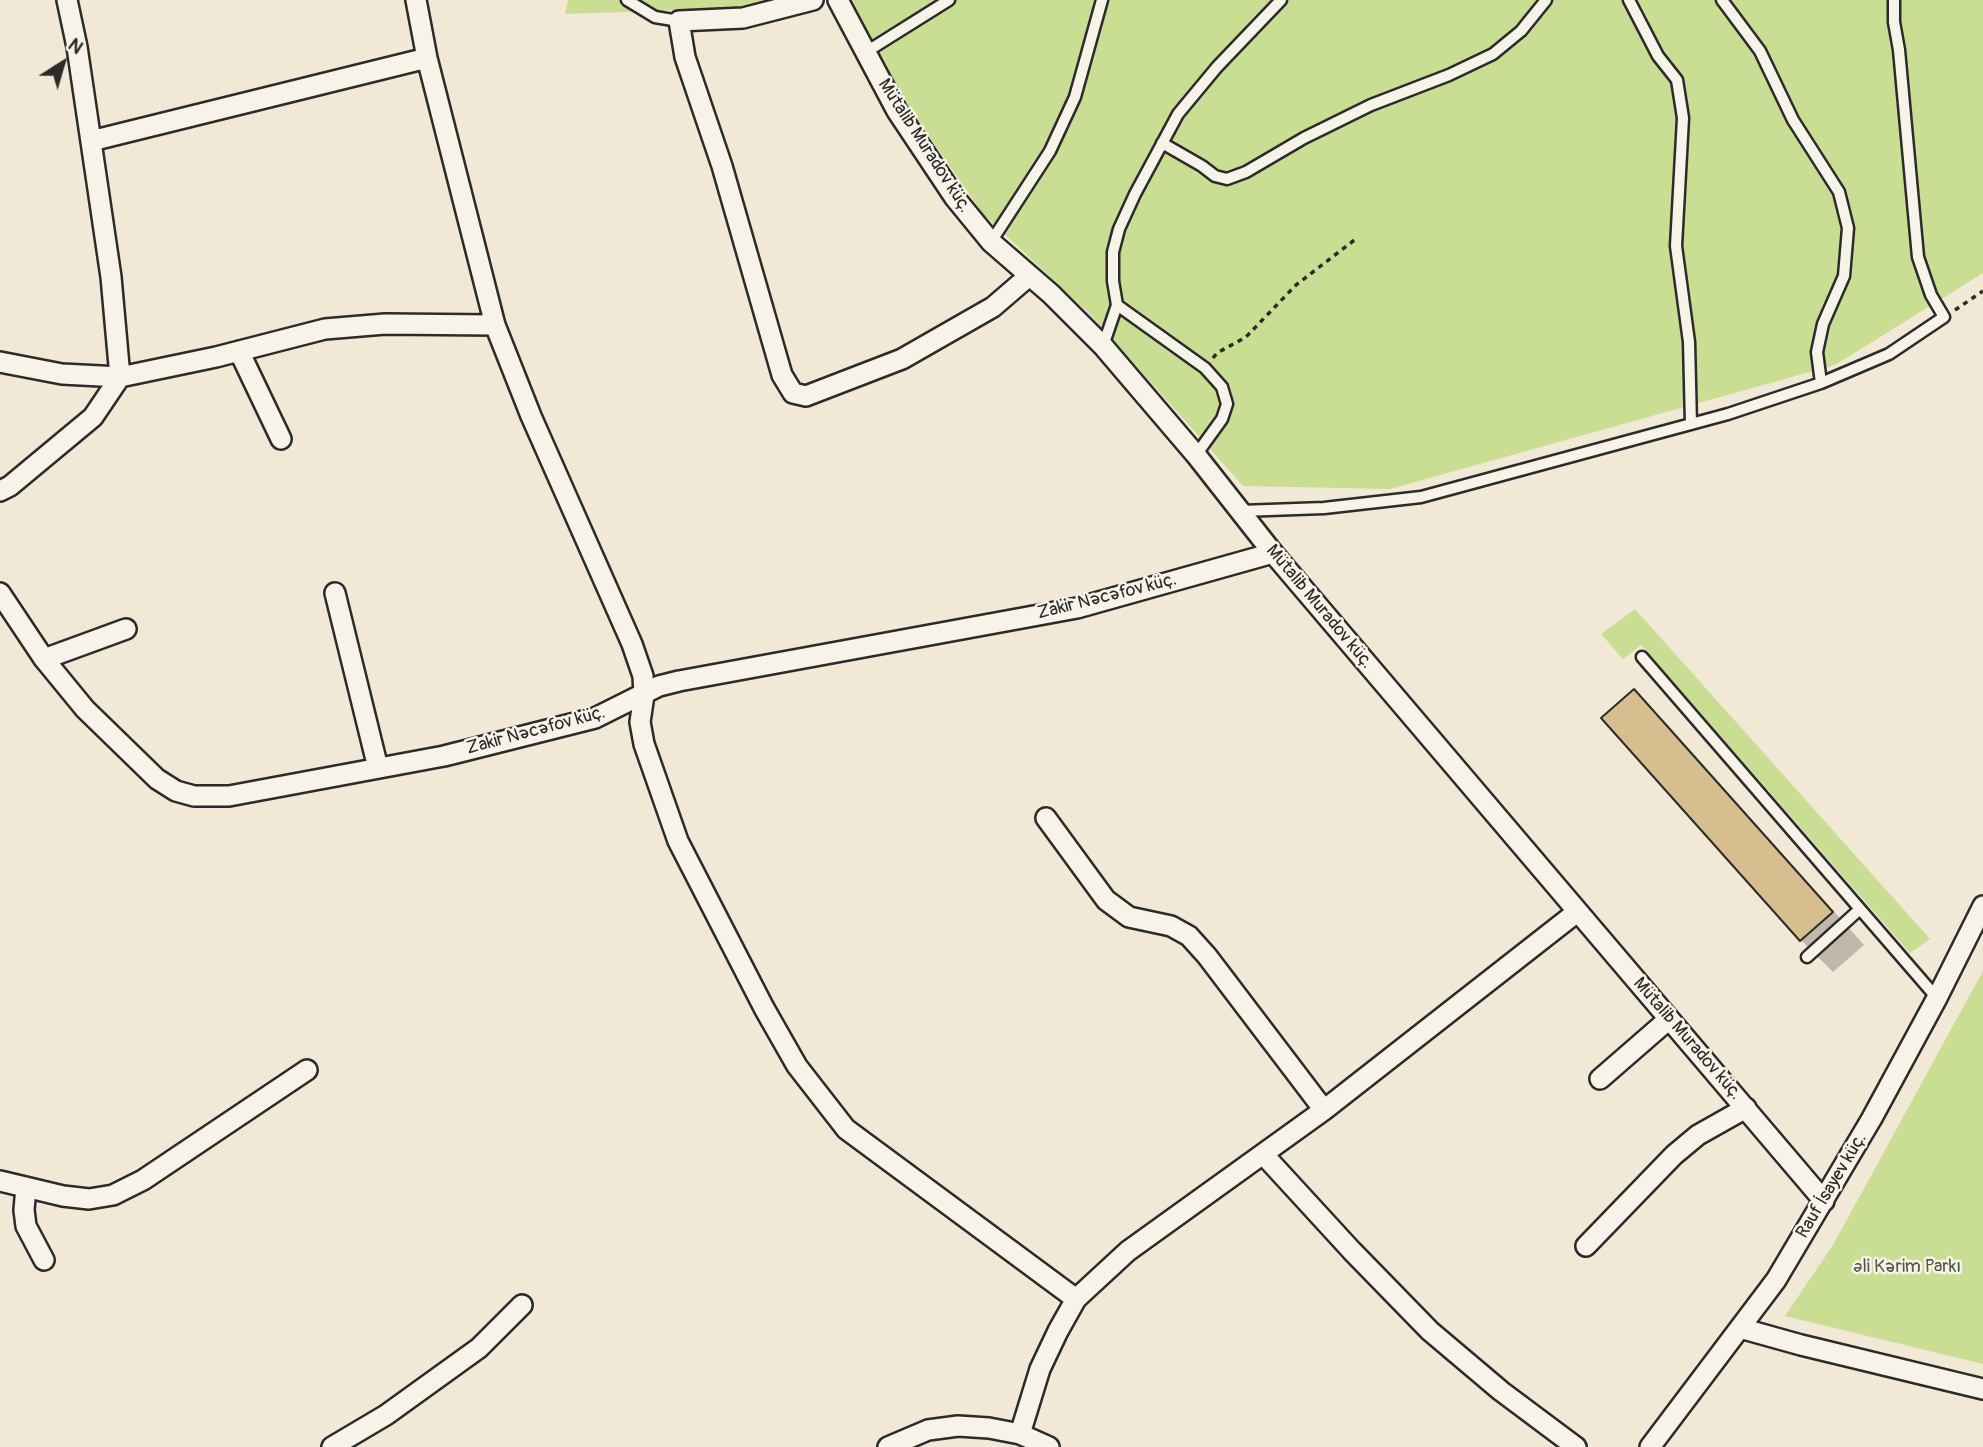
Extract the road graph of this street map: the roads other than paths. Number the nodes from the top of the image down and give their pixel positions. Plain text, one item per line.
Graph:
1 (67, 0) edge
2 (416, 0) edge
3 (627, 0) edge
4 (813, 0) edge
5 (838, 0) edge
6 (950, 0) edge
7 (1102, 0) edge
8 (1281, 0) edge
9 (1546, 0) edge
10 (1629, 0) edge
11 (1722, 0) edge
12 (1894, 0) edge
13 (680, 20) junction
14 (866, 52) junction
15 (426, 58) junction
16 (91, 141) junction
17 (1162, 143) junction
18 (991, 242) junction
19 (1029, 276) junction
20 (1117, 305) junction
21 (495, 325) junction
22 (1103, 346) junction
23 (239, 351) junction
24 (0, 362) edge
25 (121, 377) junction
26 (1821, 383) junction
27 (1691, 424) junction
28 (281, 439) dead end
29 (1196, 455) junction
30 (0, 491) edge
31 (1241, 511) junction
32 (1273, 553) junction
33 (0, 593) edge
34 (335, 593) dead end
35 (126, 629) dead end
36 (1642, 657) dead end
37 (44, 659) junction
38 (644, 695) junction
39 (378, 768) junction
40 (1046, 818) dead end
41 (1983, 906) edge
42 (1860, 909) junction
43 (1577, 912) junction
44 (1807, 957) dead end
45 (1937, 998) junction
46 (1670, 1018) junction
47 (307, 1070) dead end
48 (1600, 1079) dead end
49 (1746, 1108) junction
50 (1325, 1110) junction
51 (1264, 1154) junction
52 (0, 1181) edge
53 (26, 1187) junction
54 (1824, 1200) junction
55 (1586, 1245) dead end
56 (44, 1260) dead end
57 (1076, 1299) junction
58 (522, 1305) dead end
59 (1740, 1328) junction
60 (1983, 1389) edge
61 (1020, 1434) junction
62 (332, 1447) edge
63 (888, 1447) edge
64 (1049, 1447) edge
65 (1576, 1447) edge
66 (1650, 1447) edge

1 - 16 street
2 - 15 street
3 - 13 lane
4 - 13 street
5 - 14 street, Mütalib Muradov küç.
6 - 14 lane
7 - 18 lane
8 - 17 lane
9 - 17 lane
10 - 27 lane
11 - 26 lane
12 - 26 lane
13 - 19 street
14 - 18 street, Mütalib Muradov küç.
15 - 16 street
15 - 21 street
16 - 25 street
17 - 20 lane
18 - 19 street, Mütalib Muradov küç.
19 - 22 street, Mütalib Muradov küç.
20 - 22 lane
20 - 29 lane
21 - 23 street
21 - 38 street
22 - 29 street, Mütalib Muradov küç.
23 - 25 street
23 - 28 street
24 - 25 street
25 - 30 street
26 - 27 lane
27 - 31 lane
29 - 31 street, Mütalib Muradov küç.
31 - 32 street, Mütalib Muradov küç.
32 - 38 street, Zakir Nəcəfov küç.
32 - 43 street, Mütalib Muradov küç.
33 - 37 street, Zakir Nəcəfov küç.
34 - 39 street
35 - 37 street
36 - 42 lane
37 - 39 street, Zakir Nəcəfov küç.
38 - 39 street, Zakir Nəcəfov küç.
38 - 57 street
40 - 50 street
41 - 45 street, Rauf İsayev küç.
42 - 44 lane
42 - 45 lane
43 - 46 street, Mütalib Muradov küç.
43 - 50 street
45 - 54 street, Rauf İsayev küç.
46 - 48 street
46 - 49 street, Mütalib Muradov küç.
47 - 53 street
49 - 54 street, Mütalib Muradov küç.
49 - 55 street
50 - 51 street
51 - 57 street
51 - 65 street
52 - 53 street
53 - 56 street
54 - 59 street, Rauf İsayev küç.
57 - 61 street
58 - 62 street
59 - 60 street
59 - 66 street, Rauf İsayev küç.
61 - 63 street
61 - 64 street

